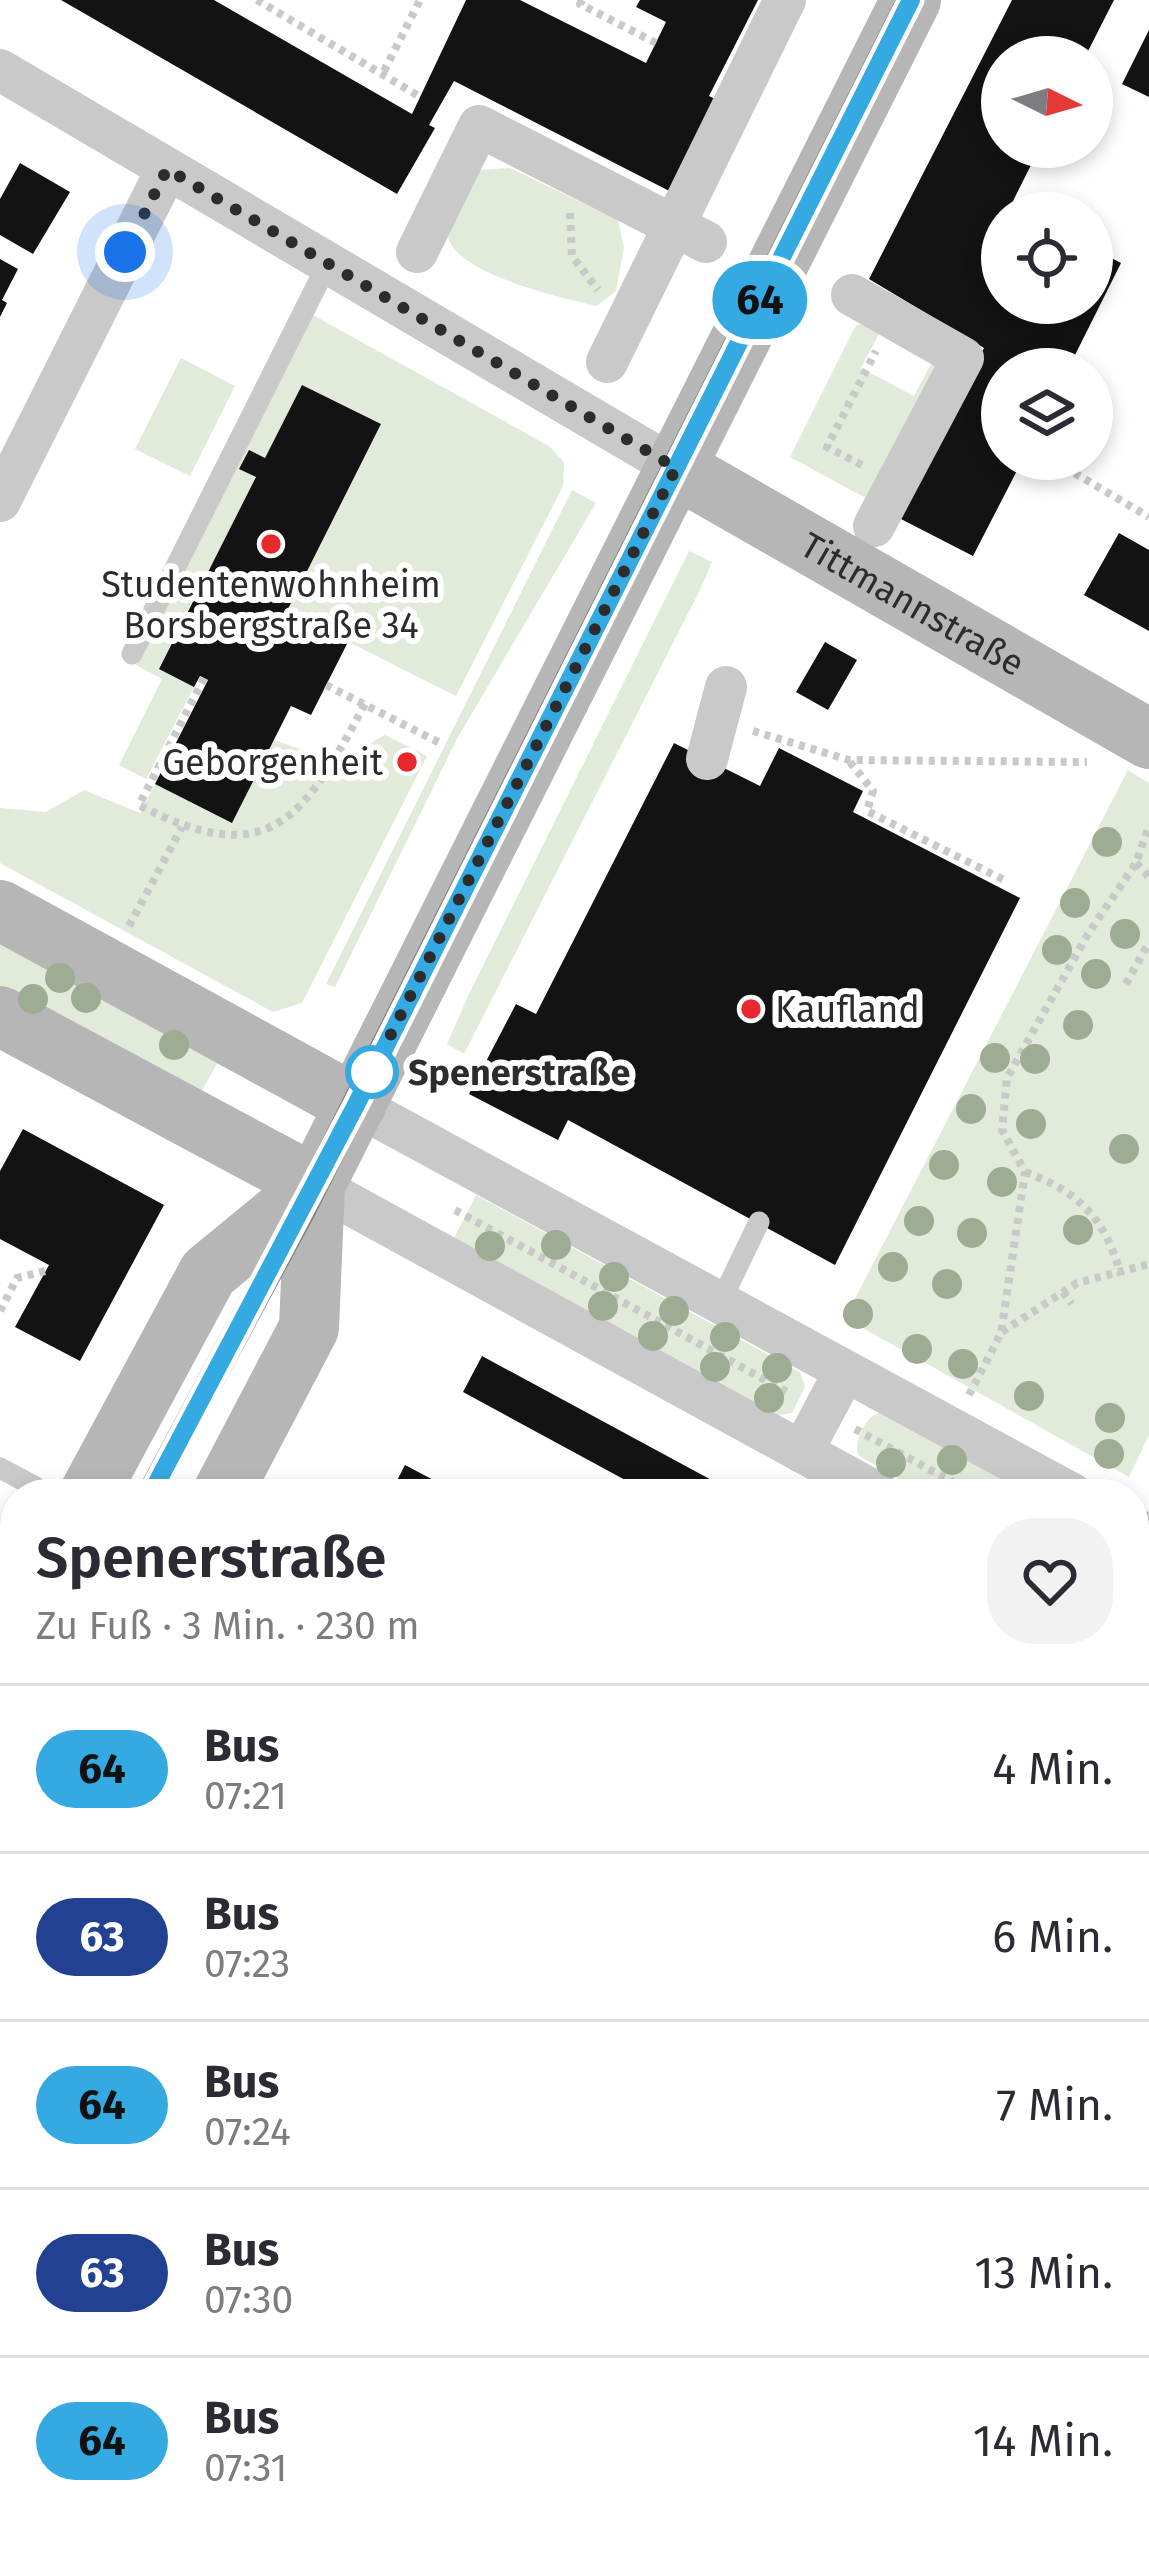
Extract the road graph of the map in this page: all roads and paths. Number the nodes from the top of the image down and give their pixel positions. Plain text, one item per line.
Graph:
1 (257, 0) edge
2 (420, 0) edge
3 (582, 0) edge
4 (785, 0) edge
5 (911, 0) edge
6 (656, 43) dead end
7 (0, 70) edge
8 (384, 71) junction
9 (422, 98) dead end
10 (167, 169) junction
11 (579, 178) junction
12 (691, 235) junction
13 (417, 252) dead end
14 (327, 265) junction
15 (852, 295) dead end
16 (893, 318) junction
17 (627, 323) junction
18 (607, 362) dead end
19 (676, 468) junction
20 (874, 471) dead end
21 (1086, 480) edge
22 (0, 501) edge
23 (1149, 517) edge
24 (874, 526) dead end
25 (132, 654) dead end
26 (204, 678) dead end
27 (326, 685) dead end
28 (365, 704) junction
29 (716, 724) dead end
30 (440, 743) dead end
31 (1129, 747) edge
32 (849, 760) junction
33 (1149, 826) edge
34 (182, 827) junction
35 (1136, 862) junction
36 (1149, 877) edge
37 (1006, 880) dead end
38 (0, 910) edge
39 (122, 940) dead end
40 (1149, 942) edge
41 (1126, 984) dead end
42 (0, 1016) edge
43 (356, 1105) junction
44 (1025, 1172) junction
45 (315, 1185) junction
46 (455, 1210) dead end
47 (759, 1222) dead end
48 (1149, 1264) edge
49 (46, 1271) dead end
50 (1121, 1275) junction
51 (1063, 1292) junction
52 (720, 1303) junction
53 (1072, 1304) dead end
54 (0, 1311) edge
55 (1001, 1333) junction
56 (844, 1371) junction
57 (823, 1411) junction
58 (952, 1428) junction
59 (802, 1452) junction
60 (97, 1479) edge
61 (159, 1479) edge
62 (230, 1479) edge
63 (852, 1479) edge
64 (948, 1479) edge
65 (1045, 1479) edge

1 - 8 path
2 - 8 path
3 - 6 path
4 - 12 street
5 - 19 main road
7 - 10 street
8 - 9 path
10 - 14 street
10 - 22 street
11 - 12 street
11 - 13 street
11 - 17 path
12 - 17 street
14 - 19 street
14 - 25 lane
15 - 16 street
16 - 20 path
16 - 24 street
17 - 18 street
19 - 31 main road, Tittmannstraße
19 - 43 main road
21 - 23 path
26 - 34 path
27 - 28 path
28 - 30 path
28 - 34 path
29 - 32 path
31 - 32 path
32 - 37 path
33 - 35 path
34 - 39 path
35 - 36 path
35 - 44 path
38 - 43 main road
40 - 41 path
42 - 45 main road
43 - 45 main road
43 - 52 street
44 - 50 path
44 - 55 path
45 - 59 street
45 - 60 main road
45 - 61 lane
45 - 62 main road
46 - 57 path
47 - 52 lane
48 - 50 path
49 - 54 path
50 - 51 path
51 - 53 path
51 - 55 path
52 - 56 street
55 - 58 path
56 - 57 street
56 - 58 street
57 - 59 street
57 - 64 path
58 - 65 street
59 - 63 street

